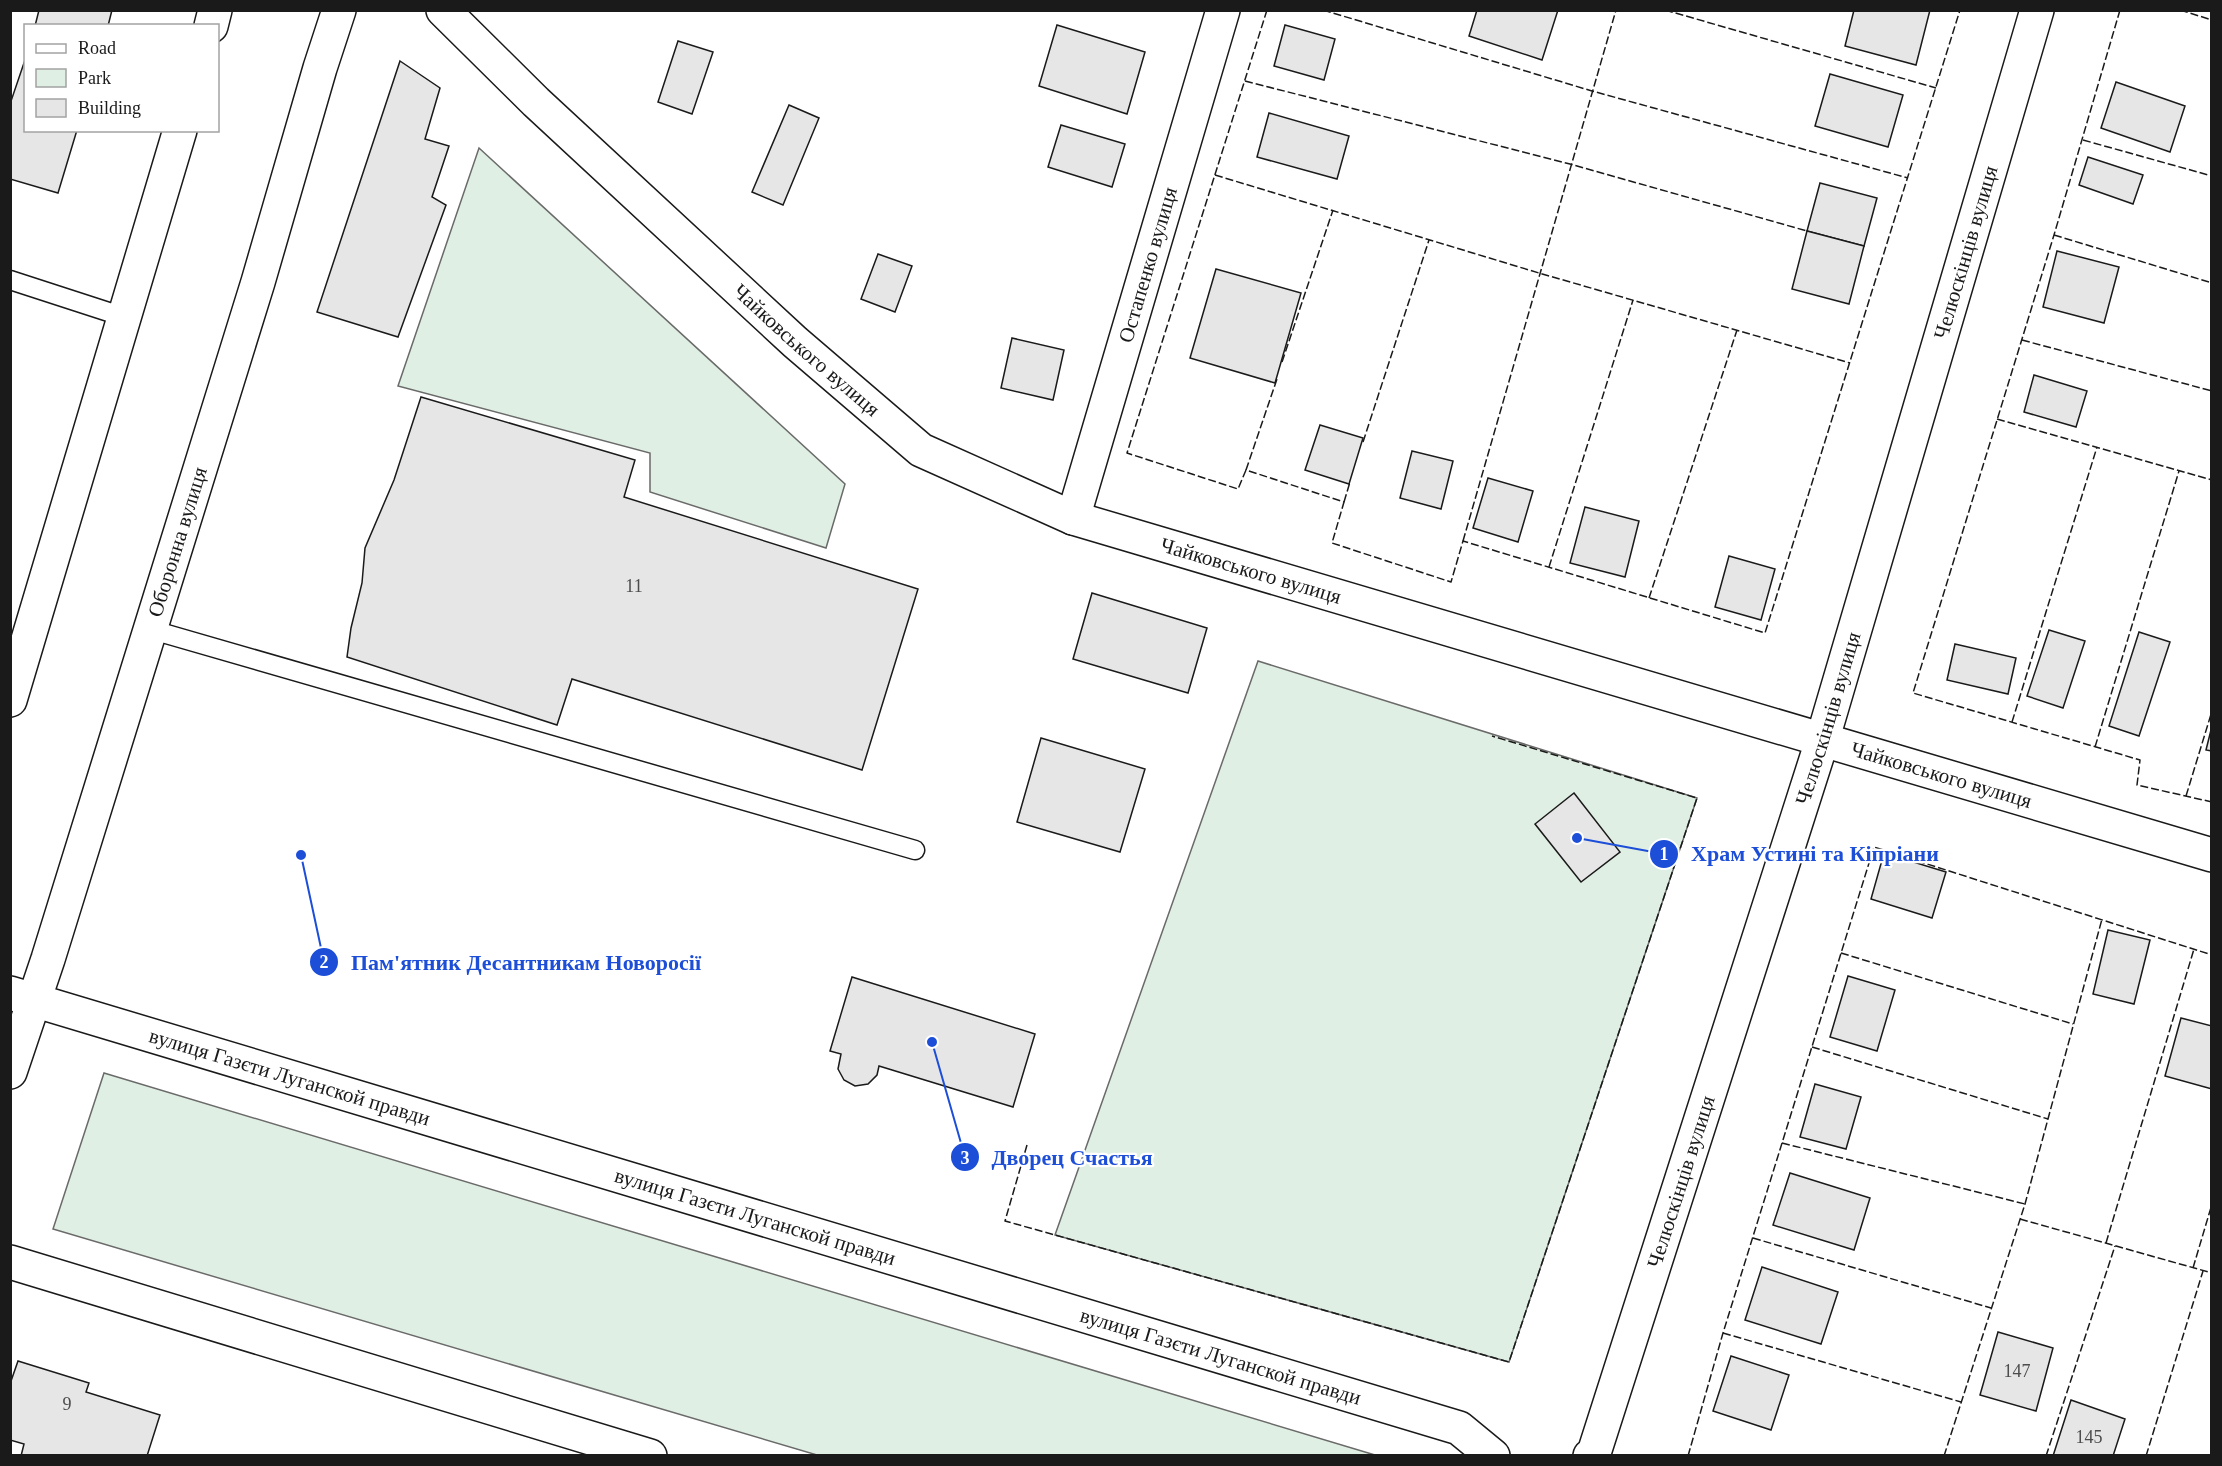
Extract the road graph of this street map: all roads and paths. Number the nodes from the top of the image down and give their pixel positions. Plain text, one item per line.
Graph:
1 (339, 10) edge
2 (443, 10) edge
3 (1223, 10) edge
4 (2037, 10) edge
5 (179, 132) edge
6 (10, 280) edge
7 (124, 317) junction
8 (1073, 518) junction
9 (149, 629) junction
10 (10, 700) edge
11 (1822, 741) junction
12 (915, 850) dead end
13 (2211, 855) edge
14 (22, 997) edge
15 (10, 1072) edge
16 (10, 1262) edge
17 (630, 1453) edge
18 (1493, 1455) edge
19 (1590, 1455) edge

1 - 9 street, Оборонна вулиця
2 - 8 street, Чайковського вулиця
3 - 8 street, Остапенко вулиця
4 - 11 street, Челюскінців вулиця
5 - 7 street
6 - 7 lane
7 - 10 street
8 - 11 street, Чайковського вулиця
9 - 12 lane
9 - 14 street, Оборонна вулиця
11 - 13 street, Чайковського вулиця
11 - 19 street, Челюскінців вулиця
14 - 15 street, Оборонна вулиця
14 - 18 street, вулиця Газєти Луганской правди
16 - 17 street

